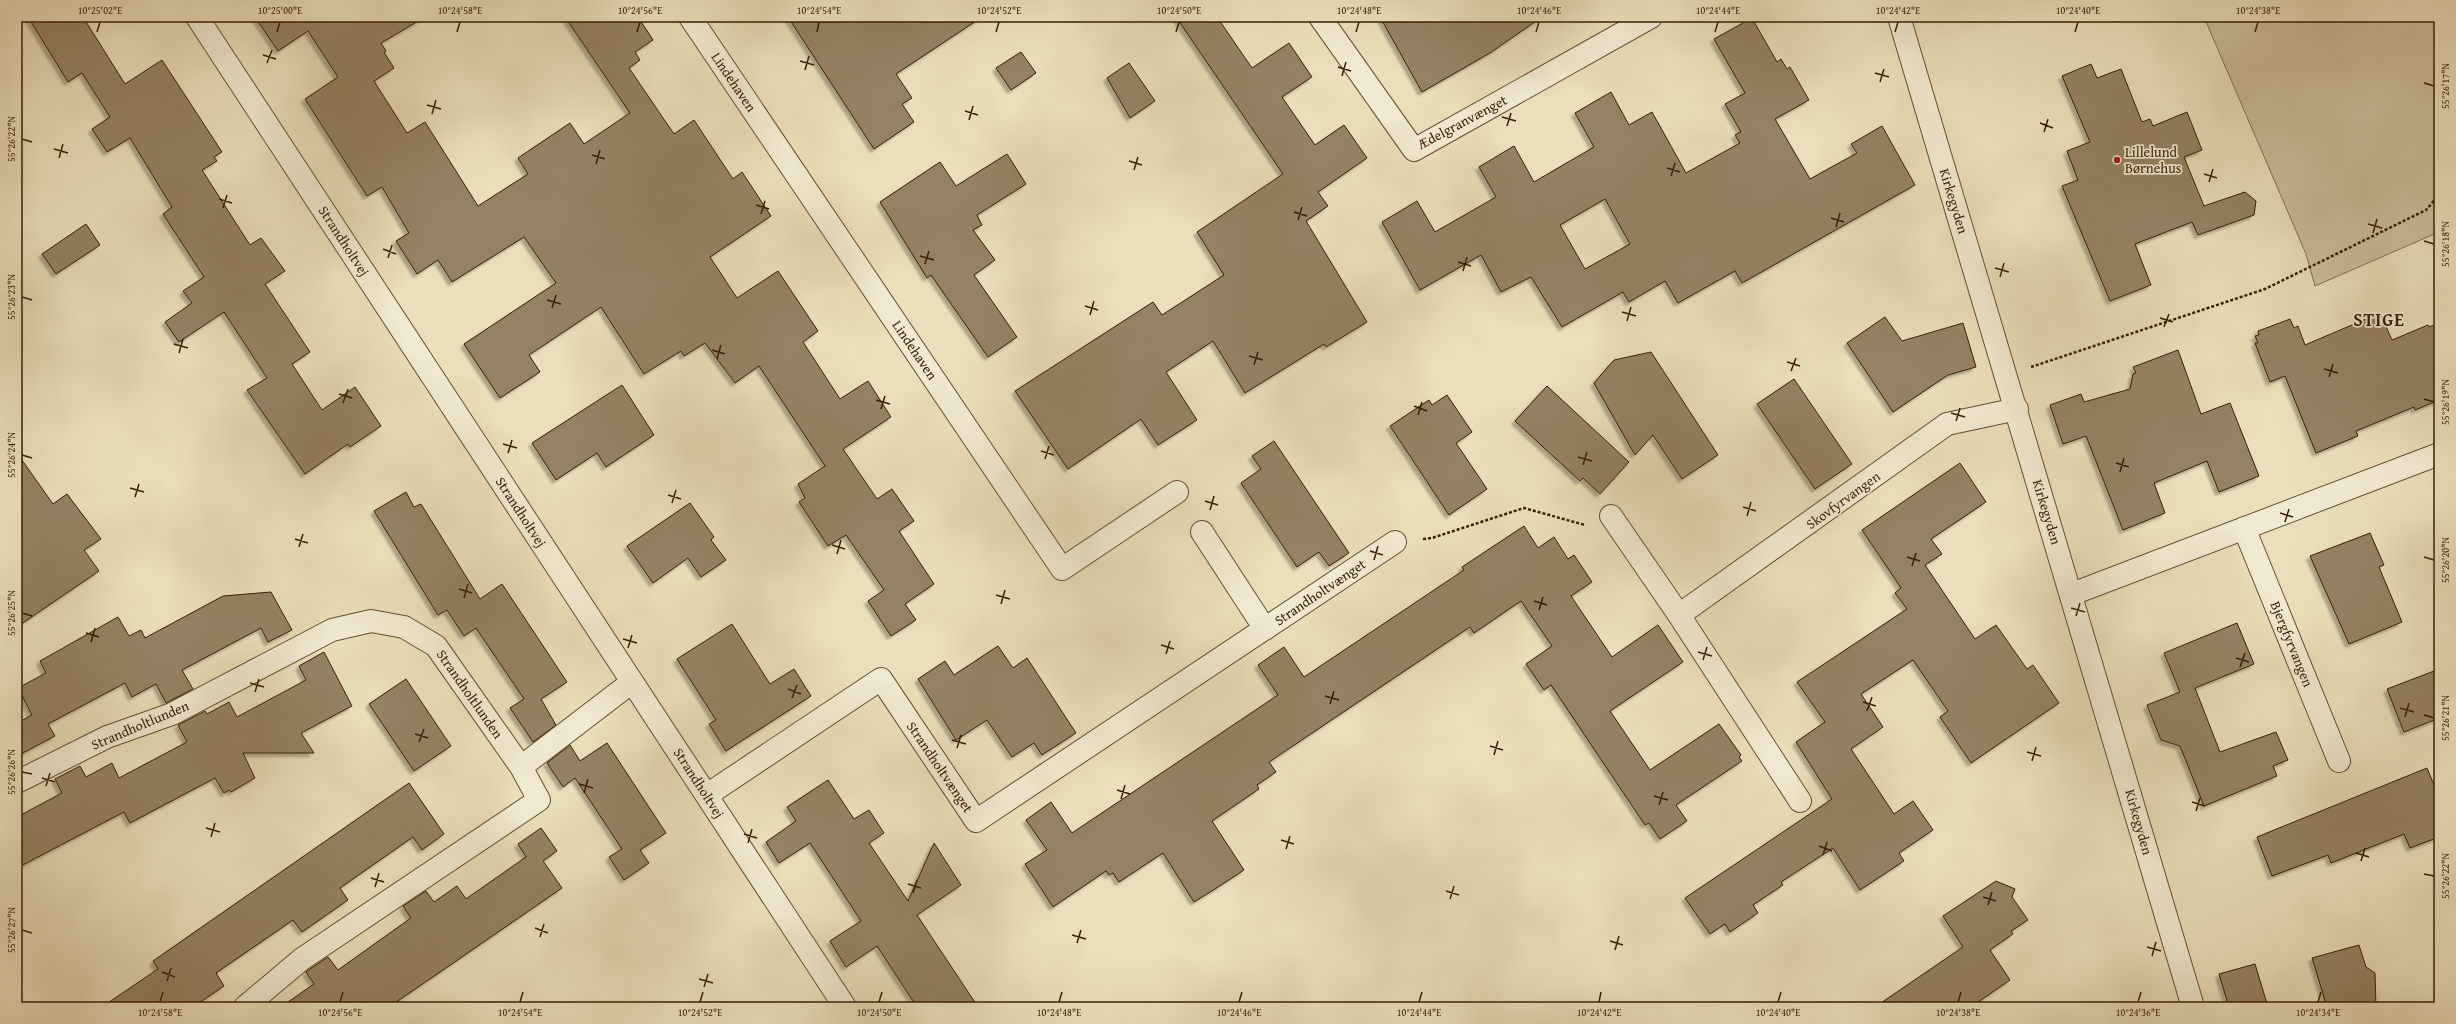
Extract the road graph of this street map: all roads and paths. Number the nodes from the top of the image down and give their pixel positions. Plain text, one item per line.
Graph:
1 (197, 17) edge
2 (690, 17) edge
3 (1320, 17) edge
4 (1651, 17) edge
5 (1899, 17) edge
6 (2439, 195) edge
7 (2006, 376) junction
8 (2017, 409) junction
9 (2439, 454) edge
10 (1177, 492) dead end
11 (1611, 516) dead end
12 (2244, 528) junction
13 (1202, 532) dead end
14 (1625, 537) junction
15 (1395, 542) joint
16 (2072, 594) junction
17 (1679, 615) junction
18 (1265, 629) junction
19 (632, 682) junction
20 (2340, 761) dead end
21 (521, 767) junction
22 (17, 782) edge
23 (707, 795) junction
24 (1800, 801) dead end
25 (245, 1007) edge
26 (845, 1007) edge
27 (2193, 1007) edge

1 - 19 street, Strandholtvej
2 - 10 street, Lindehaven
3 - 4 street, Ædelgranvænget
5 - 7 street, Kirkegyden
6 - 7 path
7 - 8 street, Kirkegyden
8 - 16 street, Kirkegyden
8 - 17 street, Skovfyrvangen
9 - 12 street
11 - 14 street
12 - 16 street
12 - 20 street, Bjergfyrvangen
13 - 18 street, Strandholtvænget
14 - 15 path
14 - 17 street
15 - 18 street, Strandholtvænget
16 - 27 street, Kirkegyden
17 - 24 street
18 - 23 street, Strandholtvænget
19 - 21 street
19 - 23 street, Strandholtvej
21 - 22 street, Strandholtlunden
21 - 25 street, Strandholtlunden
23 - 26 street, Strandholtvej

